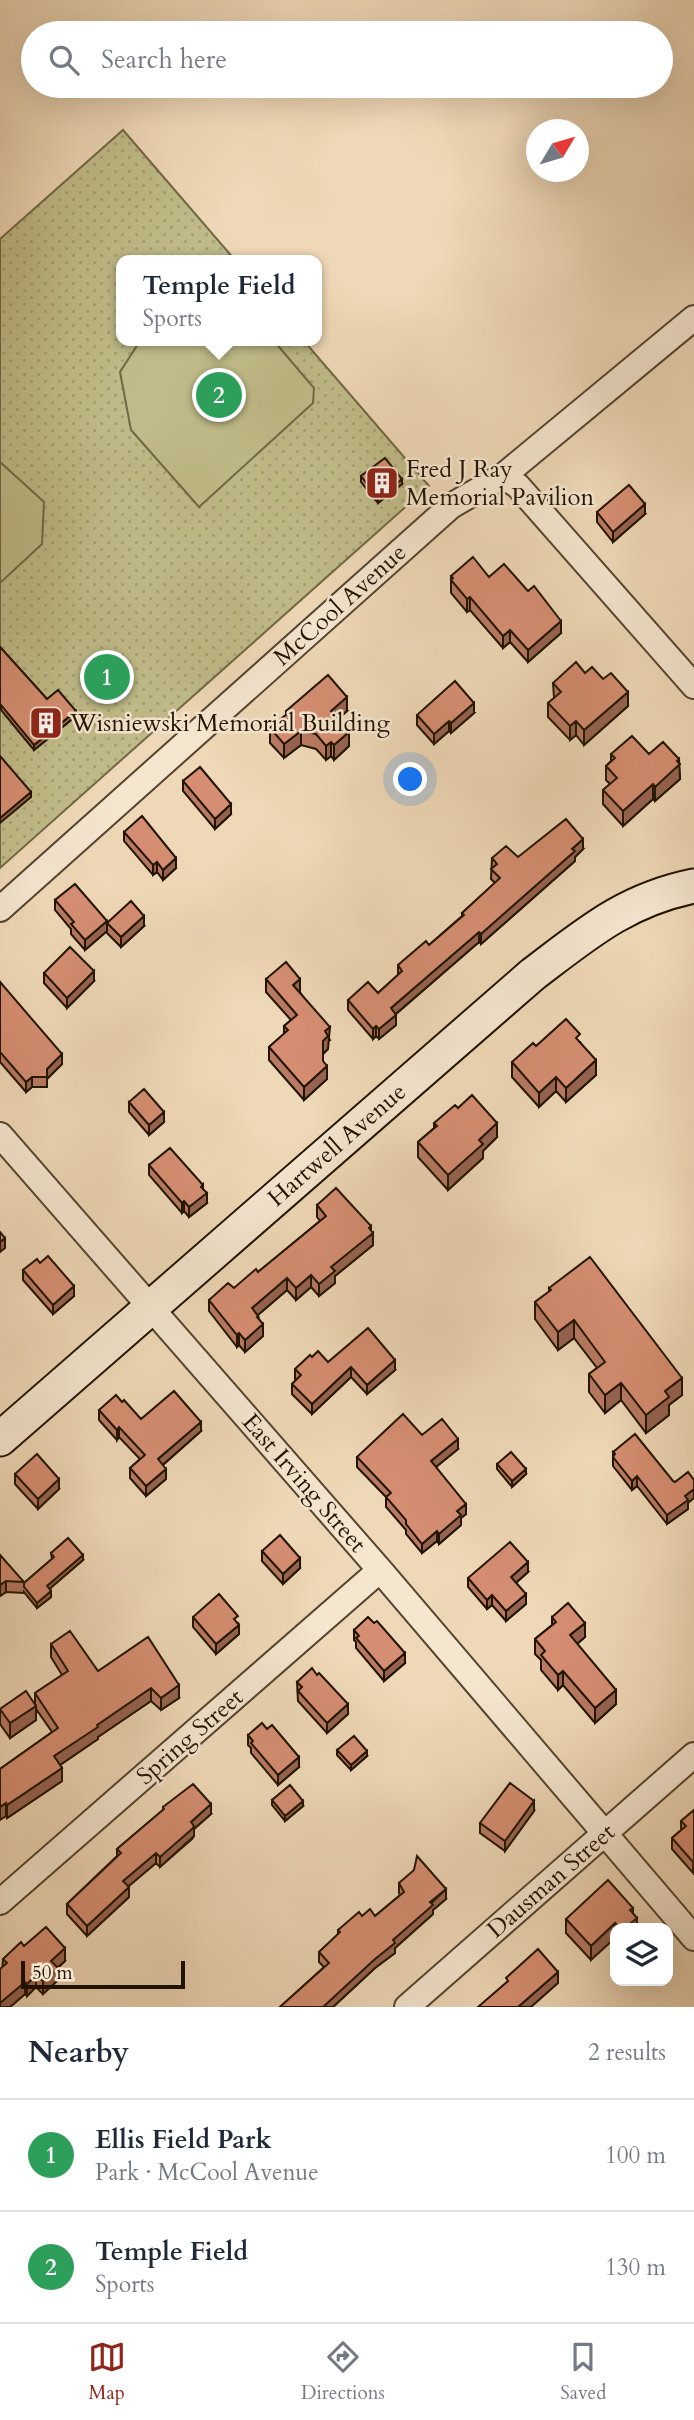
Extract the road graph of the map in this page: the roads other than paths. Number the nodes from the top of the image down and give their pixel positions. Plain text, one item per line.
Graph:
1 (694, 318) edge
2 (503, 476) junction
3 (694, 686) edge
4 (694, 886) edge
5 (0, 909) edge
6 (0, 1135) edge
7 (151, 1307) junction
8 (0, 1439) edge
9 (380, 1570) junction
10 (694, 1755) edge
11 (606, 1832) junction
12 (0, 1902) edge
13 (694, 1938) edge
14 (407, 2007) edge

1 - 2 street, McCool Avenue
2 - 3 street
2 - 5 street, McCool Avenue
4 - 7 street, Hartwell Avenue
6 - 7 street, East Irving Street
7 - 8 street, Hartwell Avenue
7 - 9 street, East Irving Street
9 - 11 street, East Irving Street
9 - 12 street, Spring Street
10 - 11 street, Dausman Street
11 - 13 street, East Irving Street
11 - 14 street, Dausman Street

